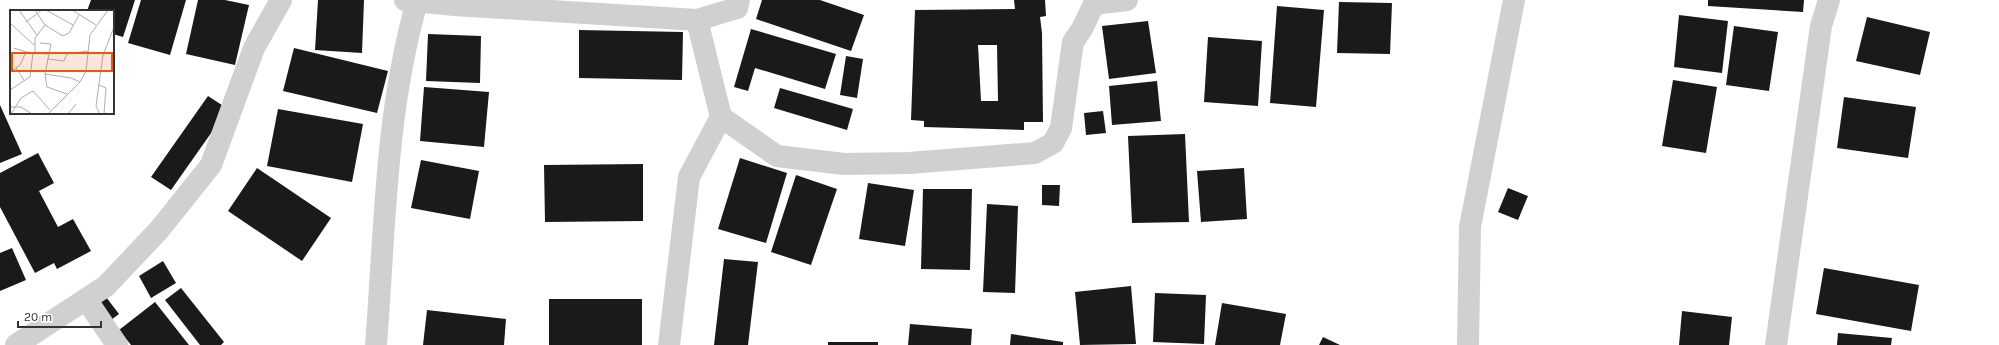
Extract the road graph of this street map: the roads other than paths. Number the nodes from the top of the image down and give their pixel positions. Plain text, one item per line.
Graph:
1 (281, 0) edge
2 (739, 0) edge
3 (1127, 0) edge
4 (1514, 0) edge
5 (1829, 0) edge
6 (411, 1) edge
7 (454, 2) edge
8 (696, 20) junction
9 (721, 117) junction
10 (86, 299) junction
11 (16, 345) edge
12 (117, 345) edge
13 (376, 345) edge
14 (669, 345) edge
15 (1468, 345) edge
16 (1776, 345) edge

1 - 10 street
2 - 8 street
3 - 9 street
4 - 15 street
5 - 16 street
6 - 7 street
6 - 13 street
7 - 8 street
8 - 9 street
9 - 14 street
10 - 11 street
10 - 12 street

